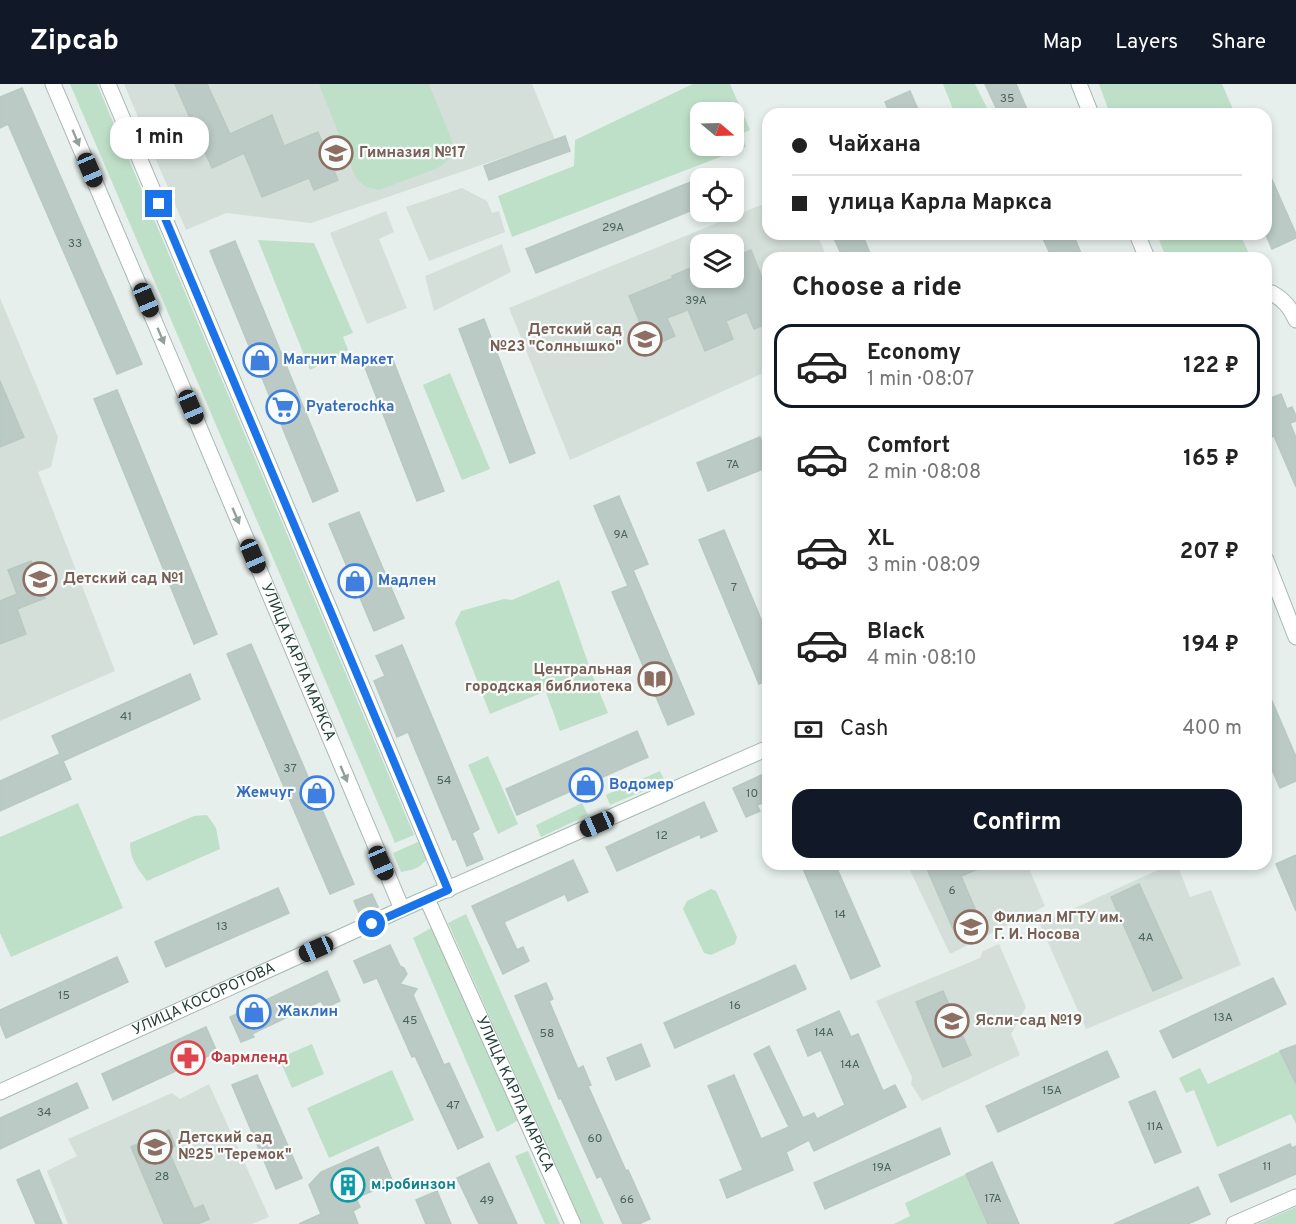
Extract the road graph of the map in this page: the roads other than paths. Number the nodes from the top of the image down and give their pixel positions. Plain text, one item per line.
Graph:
1 (53, 84) edge
2 (108, 84) edge
3 (1079, 84) edge
4 (1088, 108) edge
5 (1272, 293) dead end
6 (1296, 320) edge
7 (1272, 575) edge
8 (1296, 637) edge
9 (762, 751) edge
10 (448, 890) junction
11 (427, 899) junction
12 (402, 909) junction
13 (0, 1092) edge
14 (1296, 1197) edge
15 (573, 1224) edge
16 (1234, 1224) edge

1 -> 12 street, УЛИЦА КАРЛА МАРКСА
2 - 10 street
3 - 4 street
5 - 6 street
7 - 8 street
9 - 10 street, УЛИЦА КОСОРОТОВА
10 - 11 street, УЛИЦА КОСОРОТОВА
11 - 12 street, УЛИЦА КОСОРОТОВА
11 - 15 street, УЛИЦА КАРЛА МАРКСА
12 - 13 street, УЛИЦА КОСОРОТОВА
14 - 16 street

